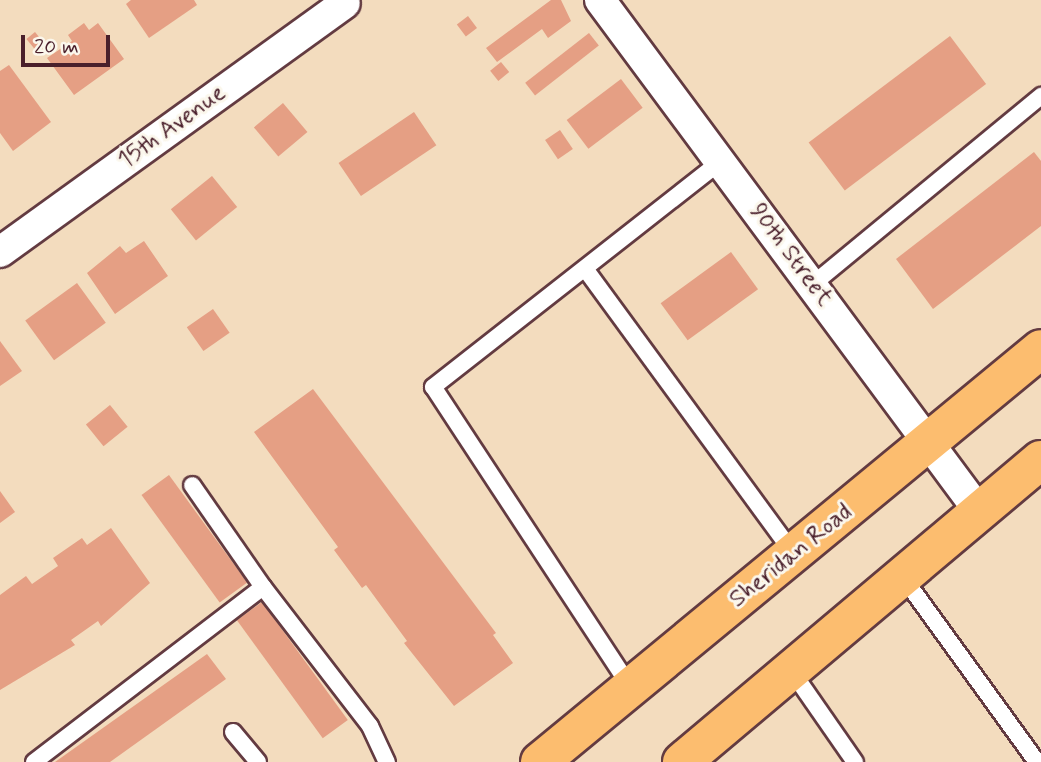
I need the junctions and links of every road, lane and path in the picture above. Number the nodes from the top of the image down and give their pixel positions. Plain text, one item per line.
1 (600, 0) edge
2 (345, 3) dead end
3 (1041, 96) edge
4 (721, 161) junction
5 (0, 251) edge
6 (586, 270) junction
7 (813, 284) junction
8 (1041, 349) edge
9 (931, 442) junction
10 (1041, 460) edge
11 (192, 485) dead end
12 (979, 512) junction
13 (794, 554) junction
14 (903, 577) junction
15 (264, 587) junction
16 (791, 670) junction
17 (631, 688) junction
18 (233, 732) dead end
19 (34, 762) edge
20 (258, 762) edge
21 (387, 762) edge
22 (540, 762) edge
23 (682, 762) edge
24 (855, 762) edge
25 (1037, 762) edge

1 - 4 street, 90th Street
2 - 5 street, 15th Avenue
3 - 7 lane
4 - 6 lane
4 - 7 street, 90th Street
6 - 13 lane
6 - 17 lane
7 - 9 street, 90th Street
8 - 9 main road, Sheridan Road
9 - 12 street, 90th Street
9 - 13 main road, Sheridan Road
10 - 12 main road
11 - 15 lane
12 - 14 main road
13 - 17 main road, Sheridan Road
14 - 16 main road
14 - 25 lane
15 - 19 lane
15 - 21 lane
16 - 23 main road
16 - 24 lane
17 - 22 main road, Sheridan Road
18 - 20 lane

